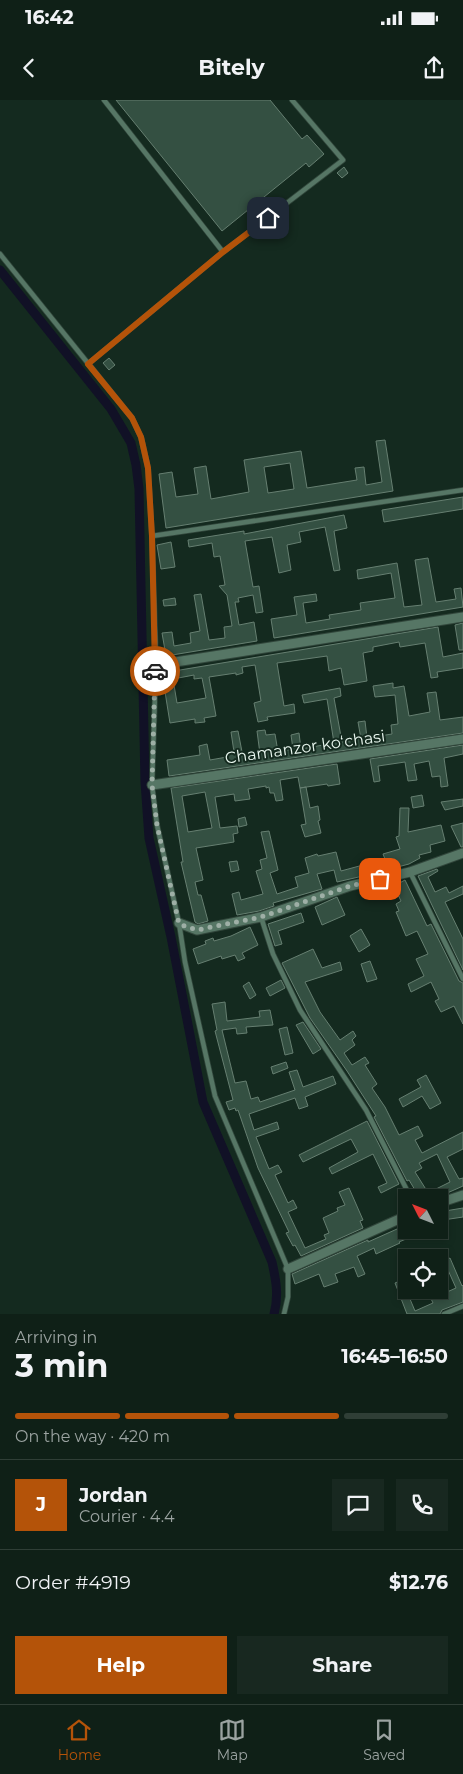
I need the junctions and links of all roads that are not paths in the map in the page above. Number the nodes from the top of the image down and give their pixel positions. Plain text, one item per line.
1 (104, 100) edge
2 (292, 100) edge
3 (223, 252) junction
4 (0, 254) edge
5 (88, 364) junction
6 (463, 490) edge
7 (152, 536) junction
8 (463, 617) edge
9 (156, 665) junction
10 (463, 739) edge
11 (152, 785) junction
12 (463, 853) edge
13 (410, 872) junction
14 (261, 917) junction
15 (179, 924) junction
16 (463, 979) edge
17 (406, 1189) edge
18 (463, 1195) edge
19 (448, 1200) edge
20 (398, 1220) edge
21 (288, 1269) junction
22 (463, 1306) edge
23 (284, 1314) edge
24 (444, 1314) edge

1 - 3 lane
2 - 3 lane
3 - 5 lane
4 - 5 lane
5 - 7 lane
6 - 7 lane
7 - 9 lane
8 - 9 street
9 - 11 lane
10 - 11 street, Chamanzor koʻchasi
11 - 15 lane
12 - 13 street
13 - 14 street
13 - 16 lane
14 - 15 street
14 - 17 lane
15 - 21 lane
18 - 19 street
20 - 21 street
21 - 23 lane
22 - 24 lane

